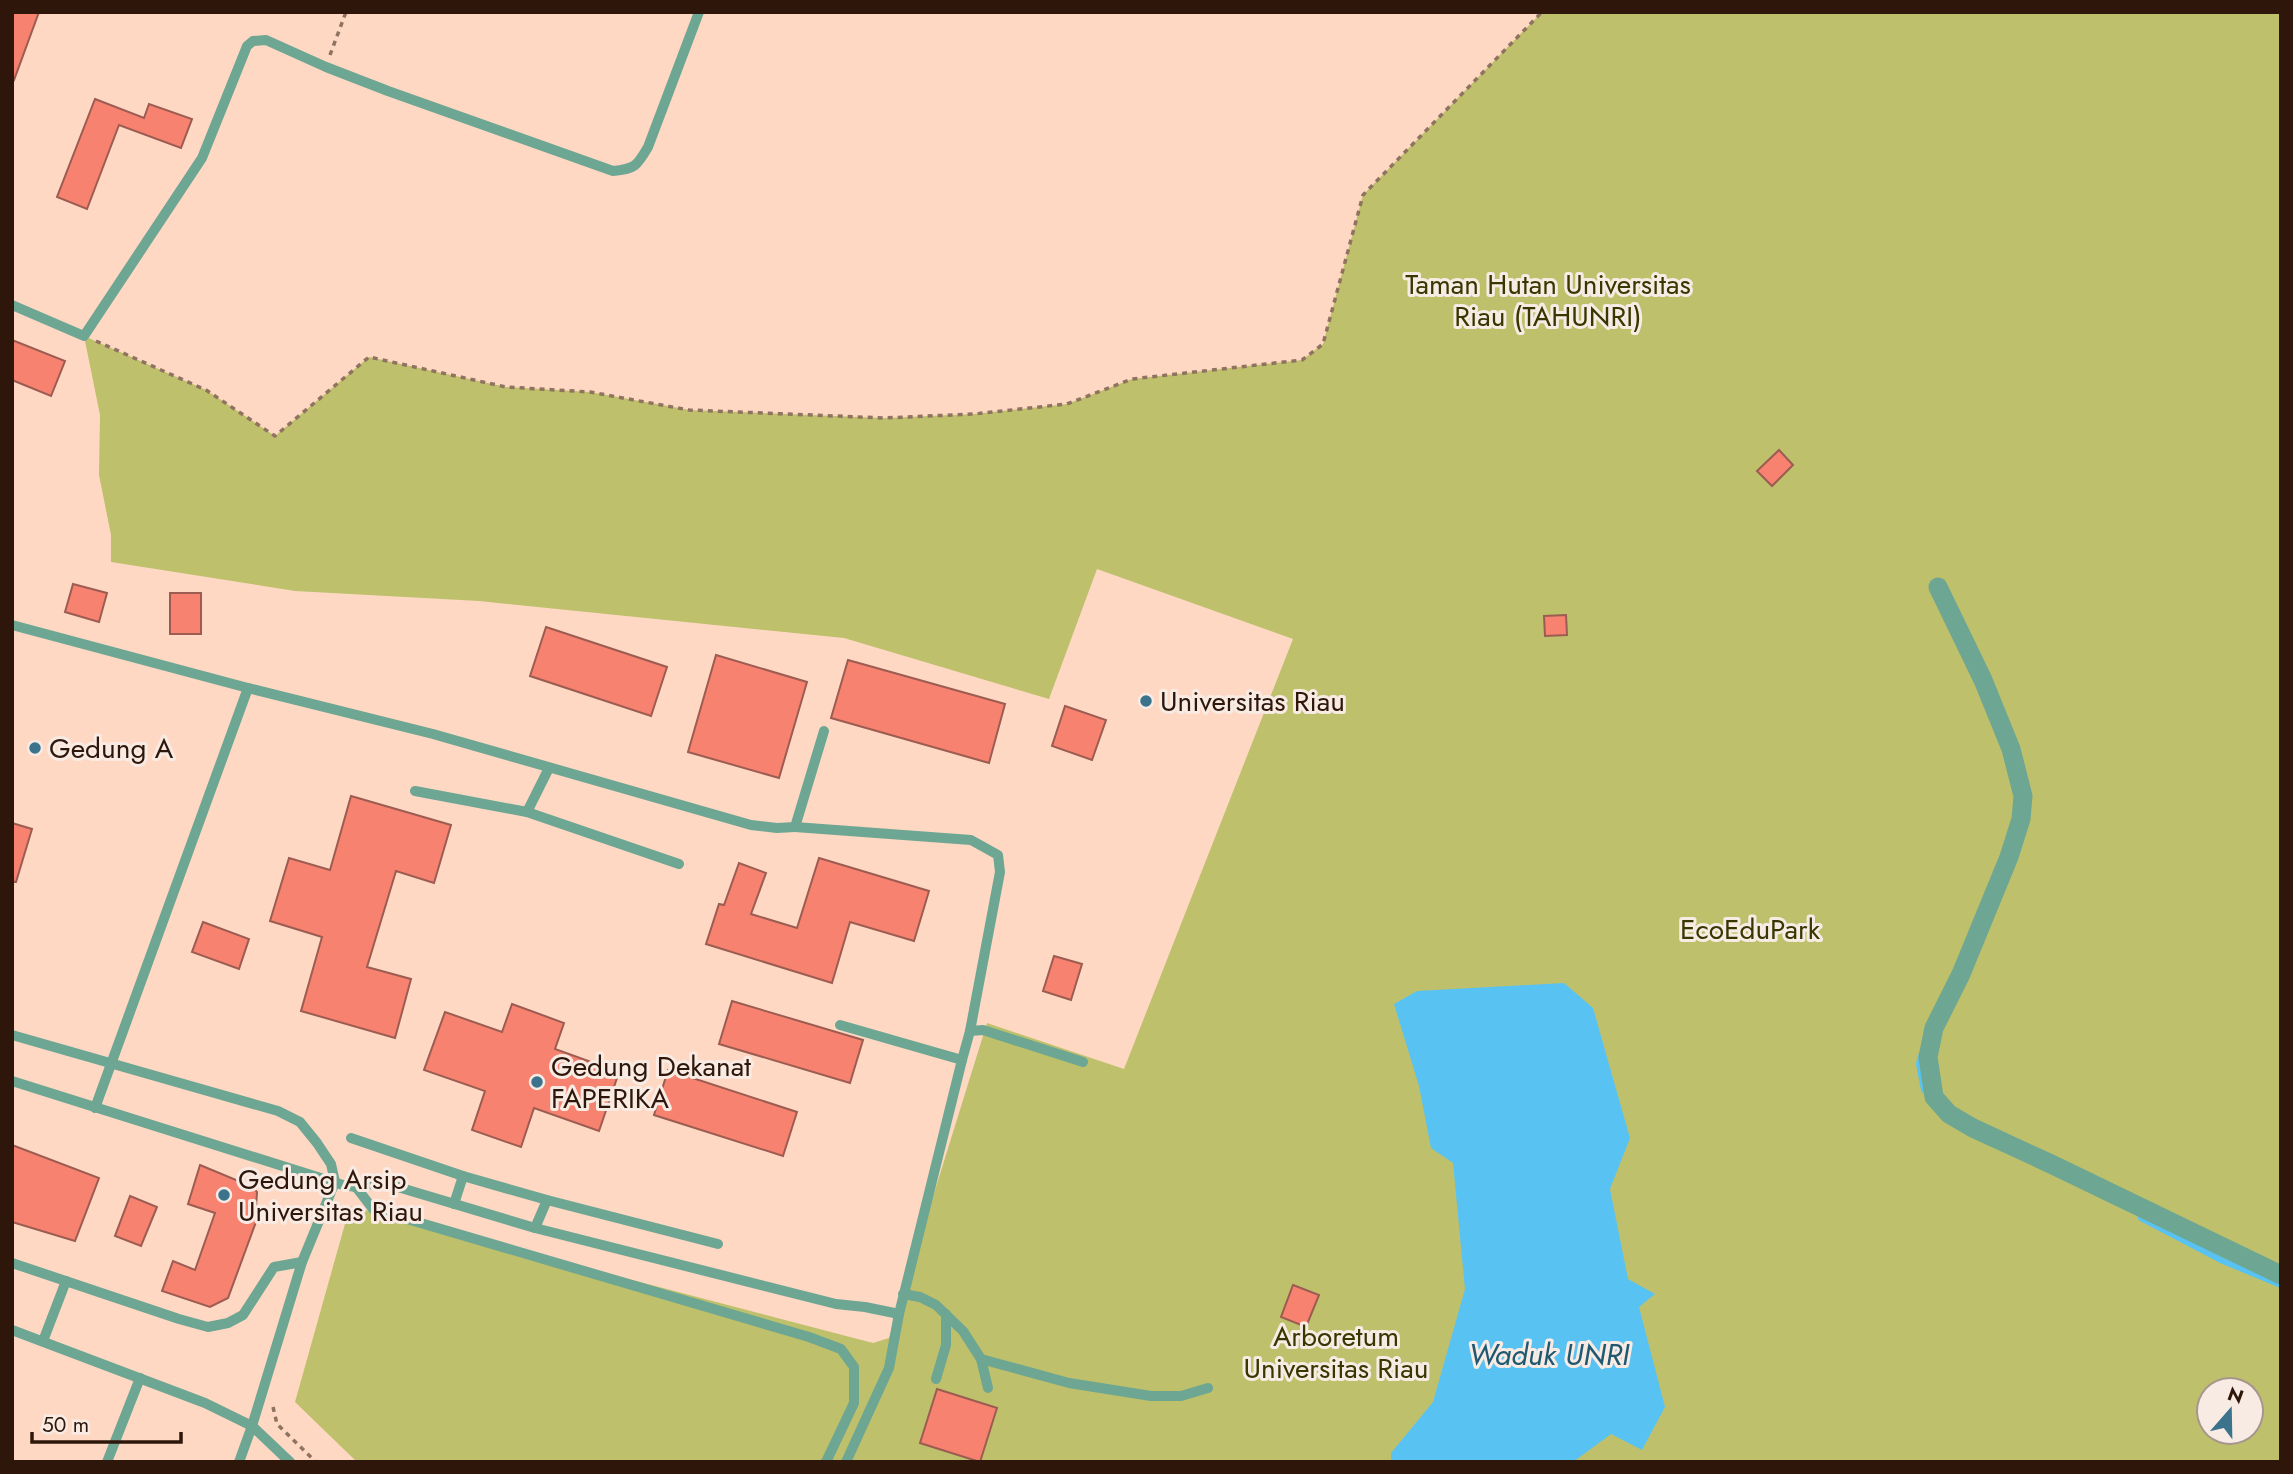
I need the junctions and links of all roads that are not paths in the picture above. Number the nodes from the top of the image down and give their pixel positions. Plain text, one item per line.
1 (699, 12) edge
2 (12, 304) edge
3 (1938, 587) dead end
4 (12, 625) edge
5 (248, 688) junction
6 (824, 731) dead end
7 (549, 768) junction
8 (415, 791) dead end
9 (527, 812) junction
10 (795, 827) junction
11 (679, 864) dead end
12 (840, 1025) dead end
13 (970, 1031) junction
14 (12, 1035) edge
15 (962, 1060) junction
16 (1083, 1062) dead end
17 (111, 1063) junction
18 (12, 1081) edge
19 (95, 1108) junction
20 (351, 1138) dead end
21 (463, 1176) junction
22 (335, 1182) junction
23 (356, 1188) junction
24 (547, 1200) junction
25 (454, 1203) junction
26 (535, 1228) junction
27 (718, 1244) dead end
28 (302, 1262) junction
29 (12, 1263) edge
30 (2281, 1275) edge
31 (66, 1281) junction
32 (904, 1294) junction
33 (899, 1314) junction
34 (946, 1314) junction
35 (12, 1330) edge
36 (43, 1341) junction
37 (981, 1359) junction
38 (140, 1378) junction
39 (936, 1380) dead end
40 (988, 1388) dead end
41 (1208, 1388) dead end
42 (252, 1426) junction
43 (107, 1462) edge
44 (239, 1462) edge
45 (290, 1462) edge
46 (826, 1462) edge
47 (846, 1462) edge

1 - 2 lane
3 - 30 street
4 - 5 lane
5 - 7 lane
5 - 17 lane
6 - 10 lane
7 - 9 lane
7 - 10 lane
8 - 9 lane
9 - 11 lane
10 - 13 lane
12 - 15 lane
13 - 15 lane
13 - 16 lane
14 - 17 lane
15 - 32 lane
17 - 19 lane
17 - 22 lane
18 - 19 lane
19 - 22 lane
20 - 21 lane
21 - 24 lane
21 - 25 lane
22 - 23 lane
22 - 28 lane
23 - 25 lane
23 - 46 lane
24 - 26 lane
24 - 27 lane
25 - 26 lane
26 - 33 lane
28 - 31 lane
28 - 42 lane
29 - 31 lane
31 - 36 lane
32 - 33 lane
32 - 34 lane
33 - 47 lane
34 - 37 lane
34 - 39 lane
35 - 36 lane
36 - 38 lane
37 - 40 lane
37 - 41 lane
38 - 42 lane
38 - 43 lane
42 - 44 lane
42 - 45 lane

